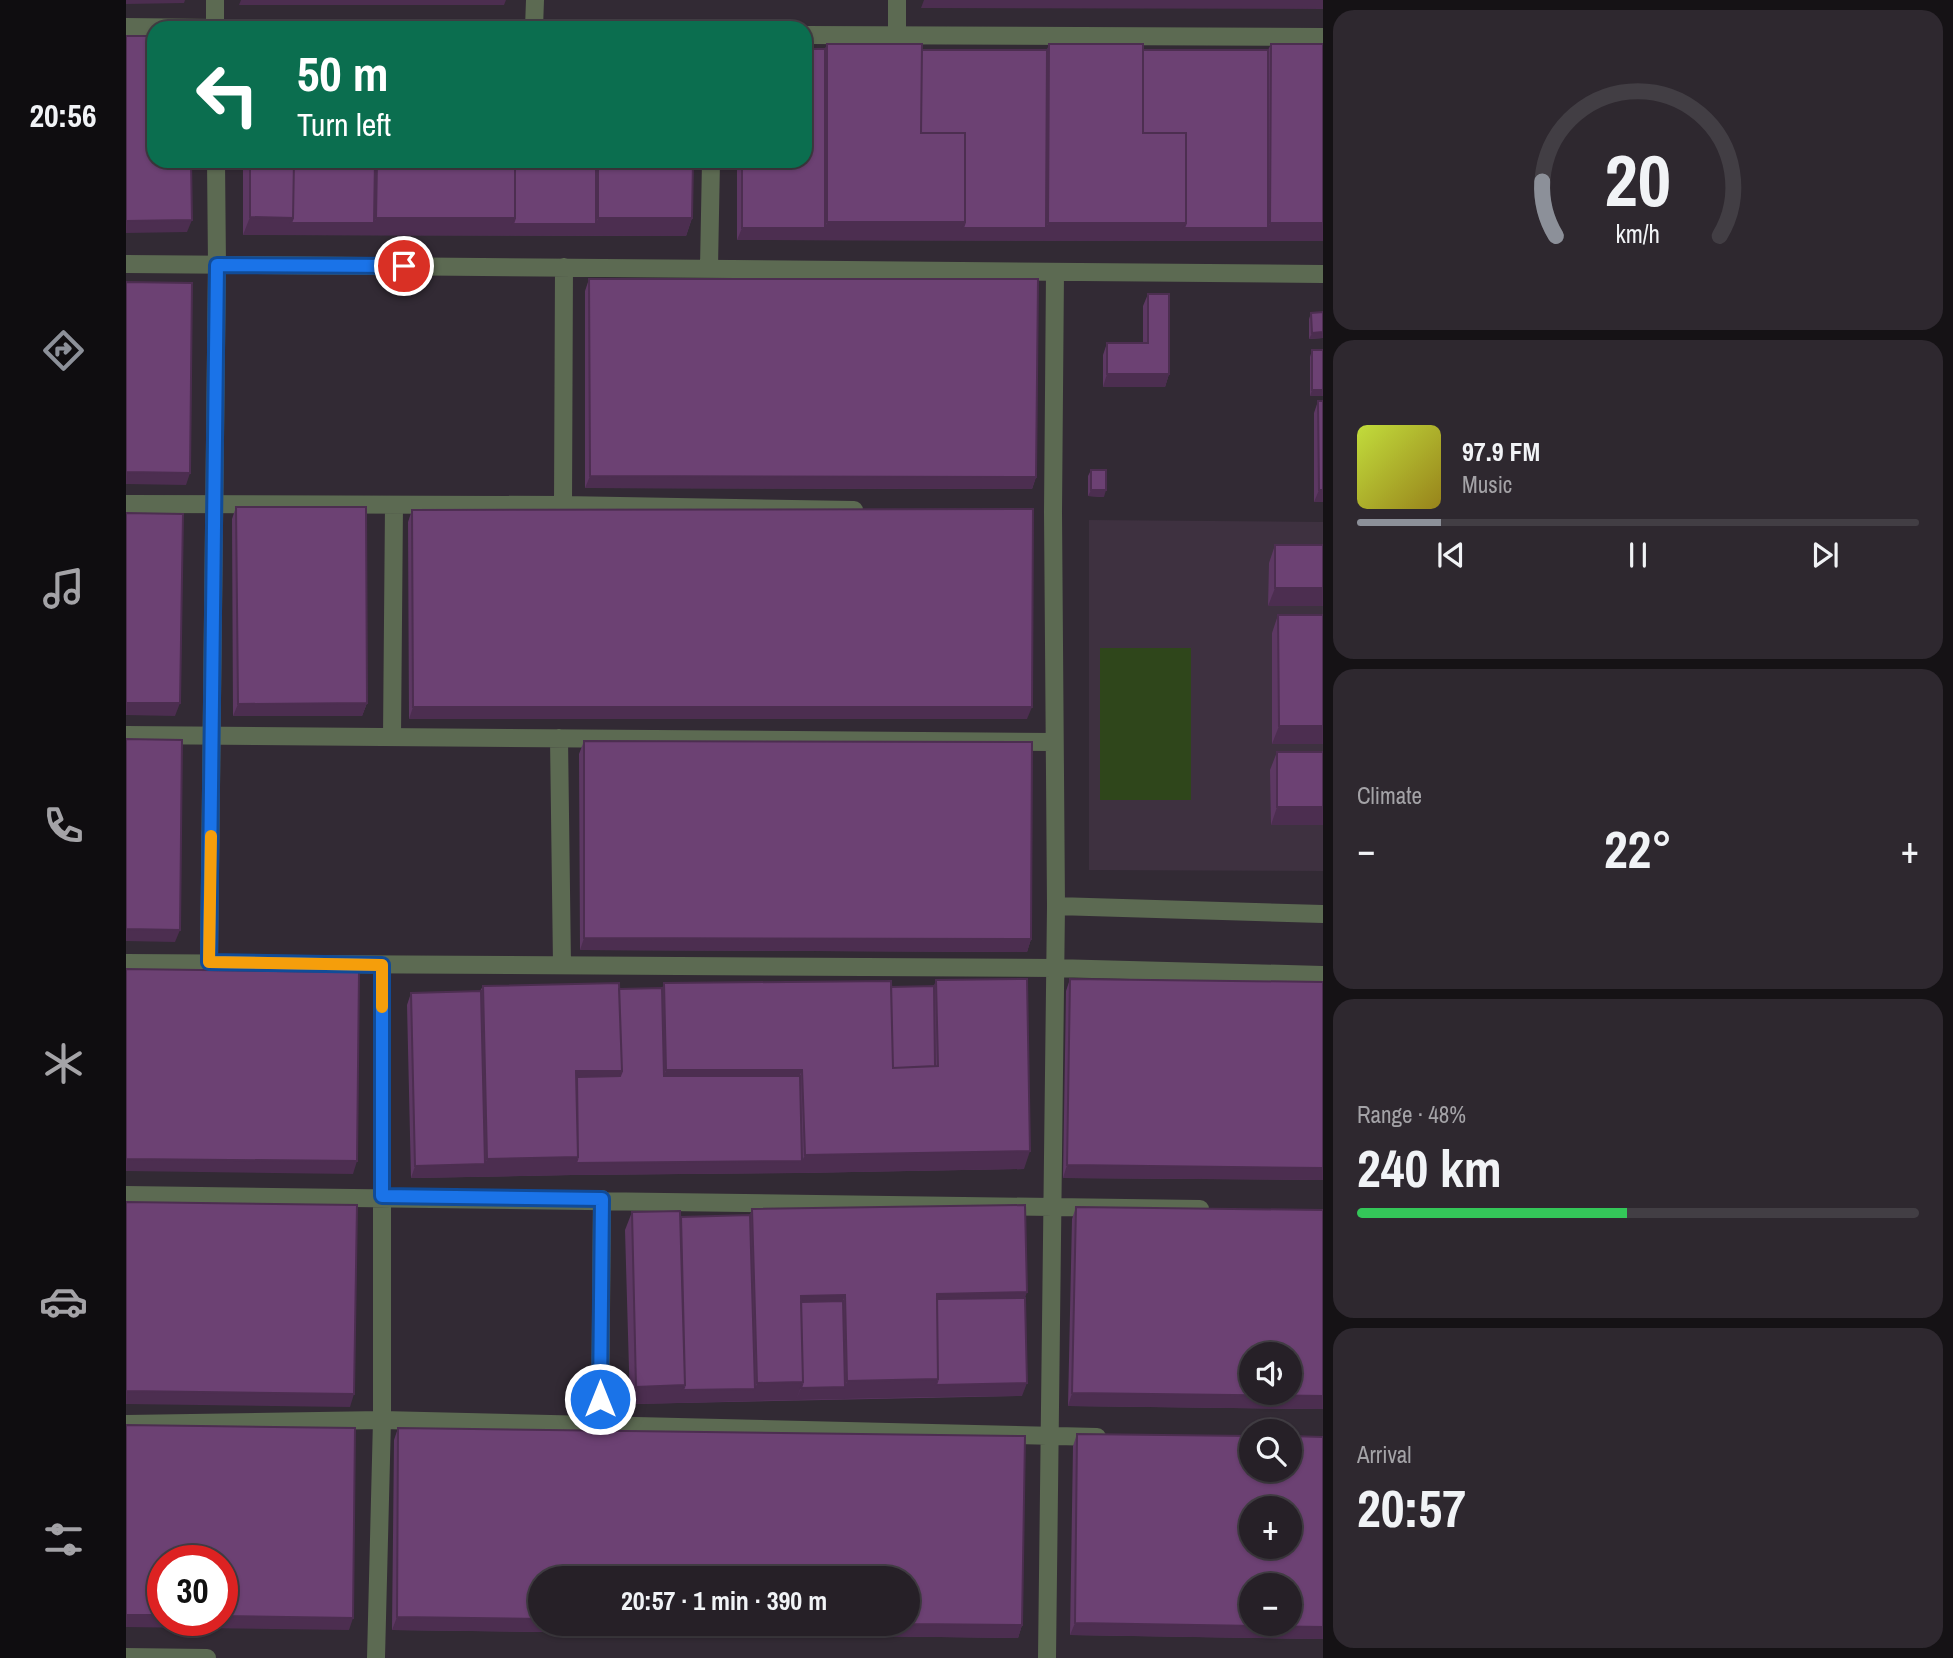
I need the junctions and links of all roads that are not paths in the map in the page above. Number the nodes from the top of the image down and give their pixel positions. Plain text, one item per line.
1 (215, 0) edge
2 (534, 0) edge
3 (897, 0) edge
4 (216, 21) edge
5 (534, 21) edge
6 (126, 27) edge
7 (147, 27) edge
8 (812, 35) edge
9 (897, 35) junction
10 (1323, 37) edge
11 (216, 168) edge
12 (711, 168) edge
13 (126, 264) edge
14 (217, 265) junction
15 (564, 267) junction
16 (709, 267) junction
17 (1055, 272) junction
18 (1323, 274) edge
19 (126, 503) edge
20 (215, 503) junction
21 (394, 505) junction
22 (563, 505) junction
23 (876, 510) edge
24 (126, 735) edge
25 (212, 735) junction
26 (392, 737) junction
27 (559, 738) junction
28 (1054, 741) junction
29 (1056, 906) junction
30 (1323, 914) edge
31 (209, 962) junction
32 (126, 963) edge
33 (382, 965) junction
34 (562, 965) junction
35 (1054, 968) junction
36 (1323, 975) edge
37 (126, 1195) edge
38 (382, 1196) junction
39 (602, 1199) junction
40 (1054, 1205) junction
41 (1215, 1209) edge
42 (382, 1420) junction
43 (126, 1424) edge
44 (600, 1424) junction
45 (1048, 1436) junction
46 (1115, 1438) edge
47 (126, 1657) edge
48 (207, 1658) edge
49 (376, 1658) edge
50 (1046, 1658) edge

1 - 4 street
2 - 5 street
3 - 9 street
6 - 7 street
8 - 9 street
9 - 10 street
11 - 14 street
12 - 16 street
13 - 14 street
14 - 15 street
14 - 20 street
15 - 16 street
15 - 22 street
16 - 17 street
17 - 18 street
17 - 28 street
19 - 20 street
20 - 21 street
20 - 25 street
21 - 22 street
21 - 26 street
22 - 23 street
24 - 25 street
25 - 26 street
25 - 31 street
26 - 27 street
27 - 28 street
27 - 34 street
28 - 29 street
29 - 30 street
29 - 35 street
31 - 32 street
31 - 33 street
33 - 34 street
33 - 38 street
34 - 35 street
35 - 36 street
35 - 40 street
37 - 38 street
38 - 39 street
38 - 42 street
39 - 40 street
39 - 44 street
40 - 41 street
40 - 45 street
42 - 43 street
42 - 44 street
42 - 49 street
44 - 45 street
45 - 46 street
45 - 50 street
47 - 48 street

